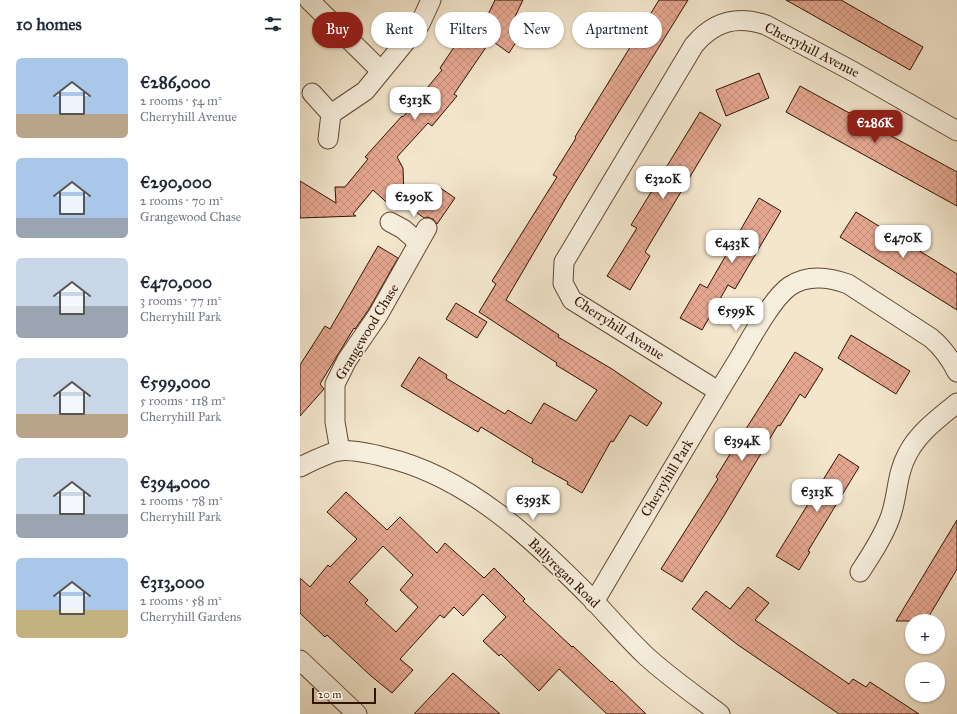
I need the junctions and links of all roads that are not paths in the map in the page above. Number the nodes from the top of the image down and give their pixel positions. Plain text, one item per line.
1 (309, 0) edge
2 (431, 0) edge
3 (381, 71) junction
4 (312, 93) dead end
5 (331, 114) junction
6 (957, 131) edge
7 (328, 139) dead end
8 (390, 222) dead end
9 (957, 372) edge
10 (718, 391) junction
11 (957, 403) edge
12 (340, 451) junction
13 (300, 467) edge
14 (860, 572) dead end
15 (594, 602) junction
16 (300, 660) edge
17 (358, 714) edge
18 (720, 714) edge

1 - 3 street
2 - 3 street
3 - 5 street
4 - 5 street
5 - 7 street
6 - 10 street, Cherryhill Avenue
8 - 12 street, Grangewood Chase
9 - 10 street, Cherryhill Park
10 - 15 street, Cherryhill Park
11 - 14 street
12 - 13 street, Ballyregan Road
12 - 15 street, Ballyregan Road
15 - 18 street, Ballyregan Road
16 - 17 street

